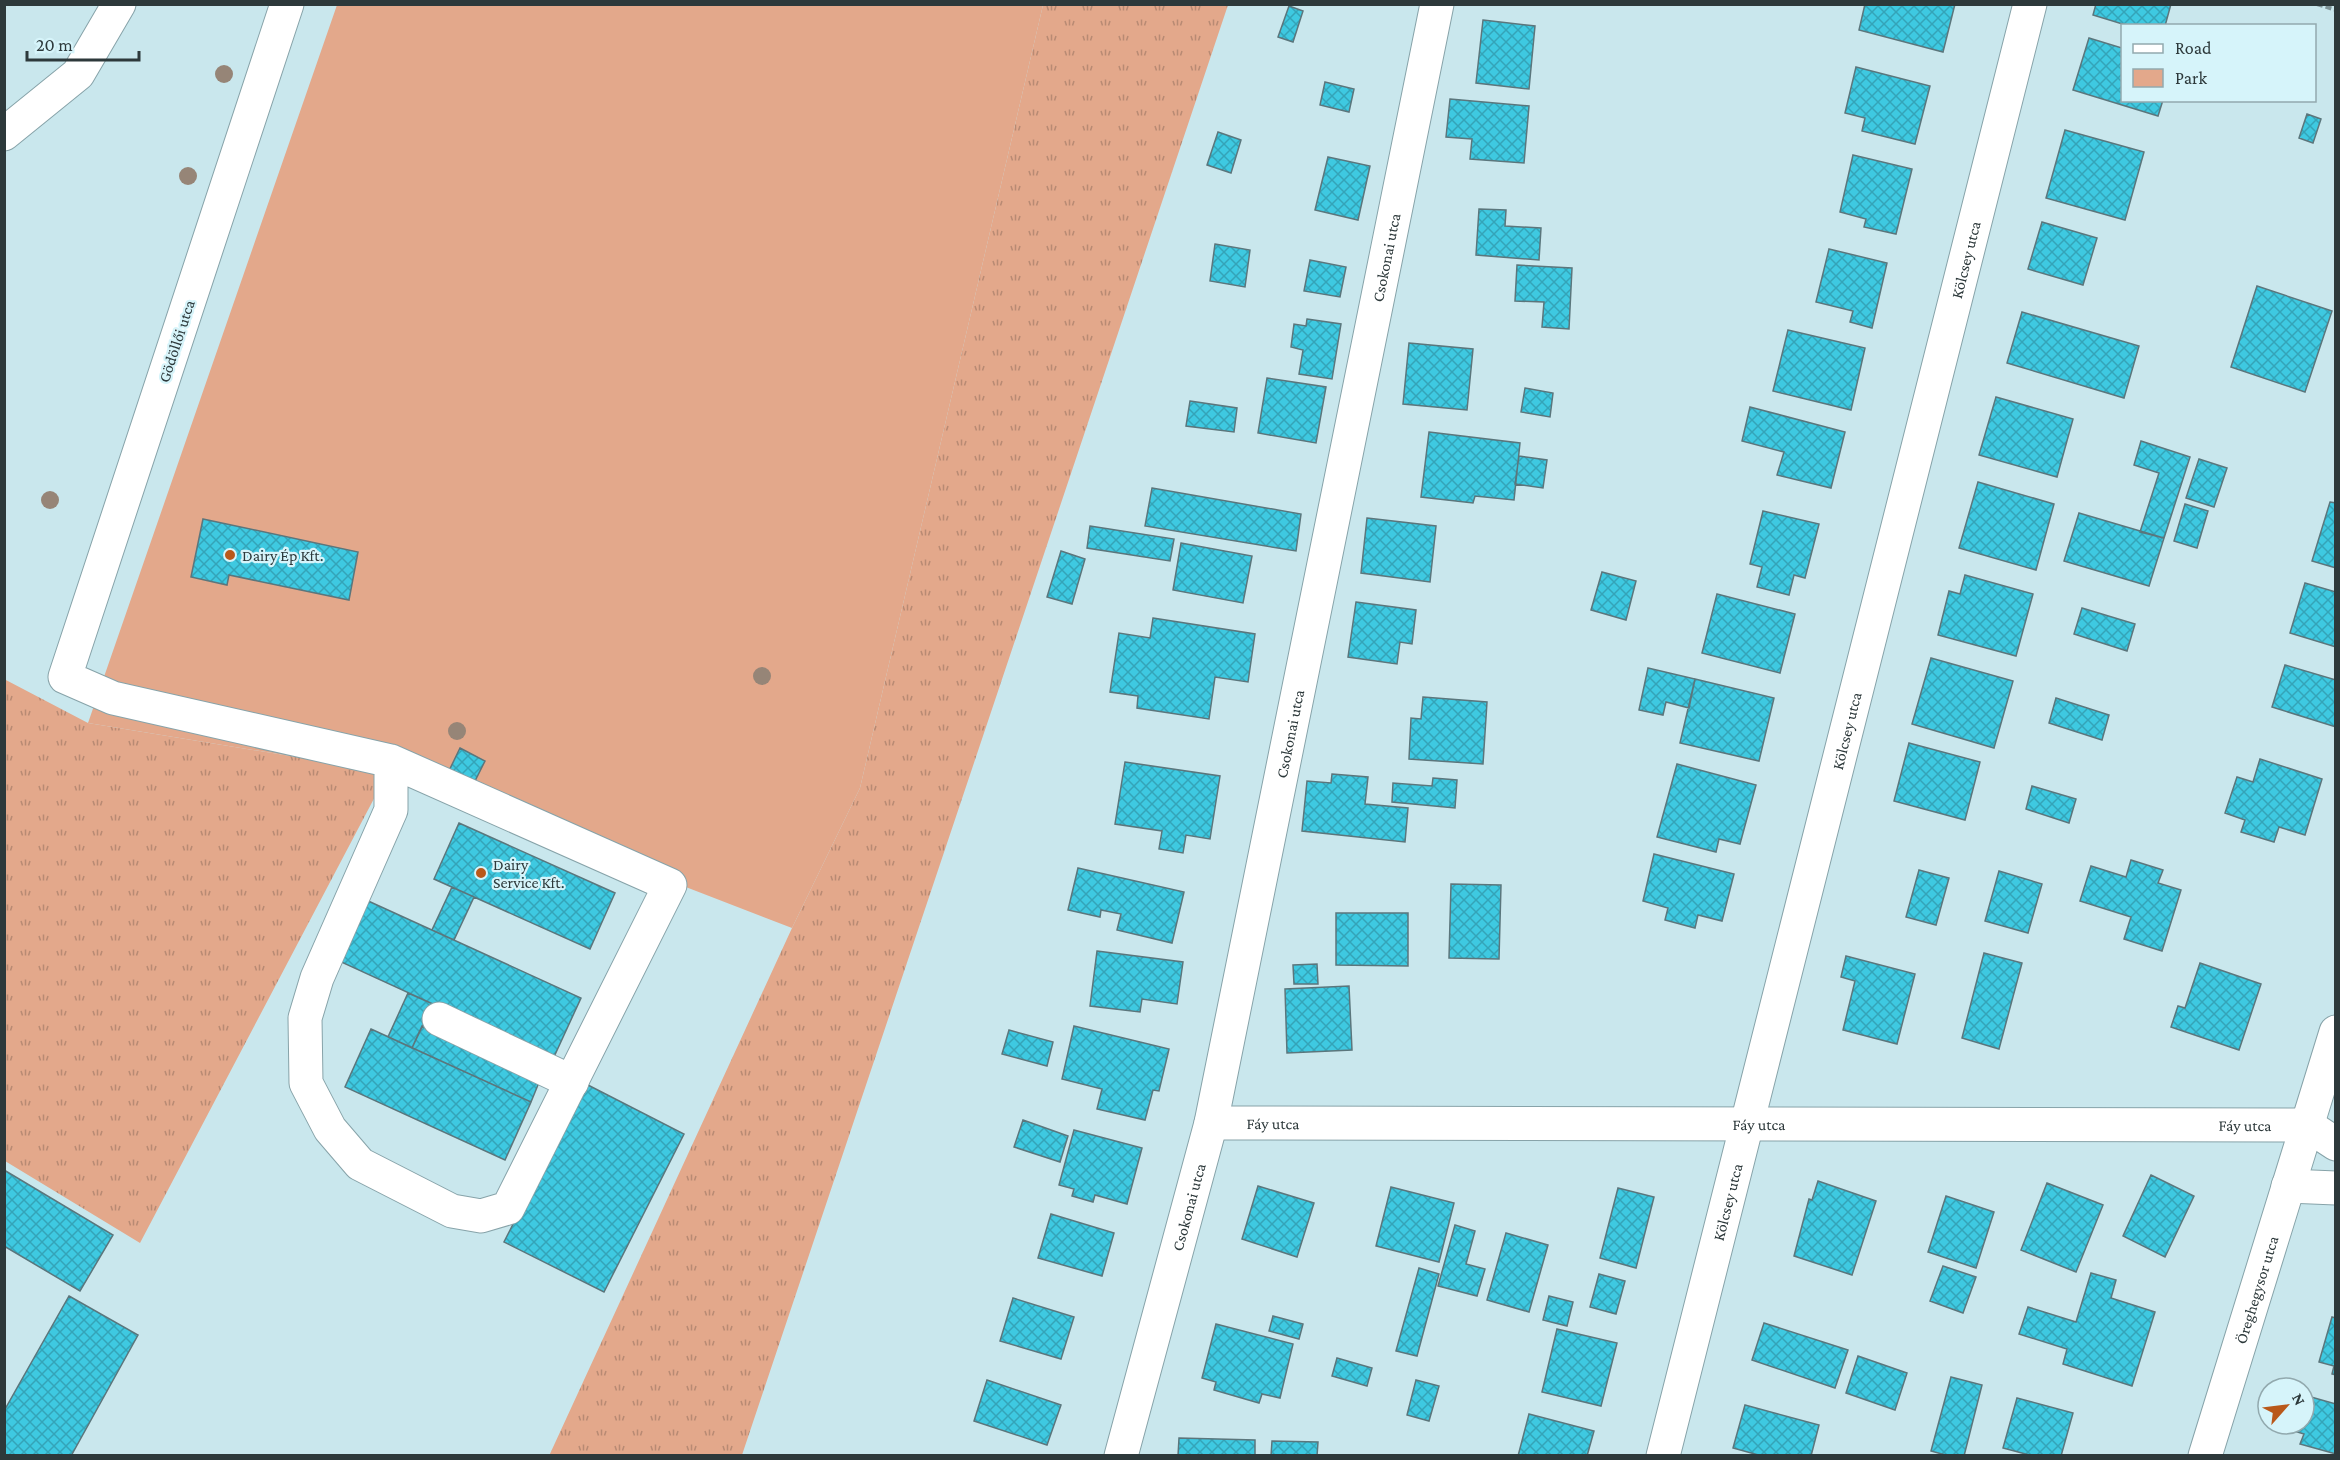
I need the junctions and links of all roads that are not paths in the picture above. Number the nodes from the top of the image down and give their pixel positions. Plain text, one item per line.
1 (119, 4) edge
2 (287, 4) edge
3 (1437, 4) edge
4 (2030, 4) edge
5 (4, 134) edge
6 (391, 761) junction
7 (439, 1019) dead end
8 (2336, 1032) edge
9 (572, 1082) junction
10 (1211, 1123) junction
11 (1747, 1125) junction
12 (2307, 1125) junction
13 (2336, 1144) edge
14 (2288, 1186) junction
15 (2336, 1188) edge
16 (1120, 1455) edge
17 (1663, 1455) edge
18 (2205, 1455) edge

1 - 5 street
2 - 6 street, Gödöllői utca
3 - 10 street, Csokonai utca
4 - 11 street, Kölcsey utca
6 - 9 street
6 - 9 street
7 - 9 street
8 - 12 street, Öreghegysor utca
10 - 11 street, Fáy utca
10 - 16 street, Csokonai utca
11 - 12 street, Fáy utca
11 - 17 street, Kölcsey utca
12 - 13 street
12 - 14 street, Öreghegysor utca
14 - 15 street
14 - 18 street, Öreghegysor utca

